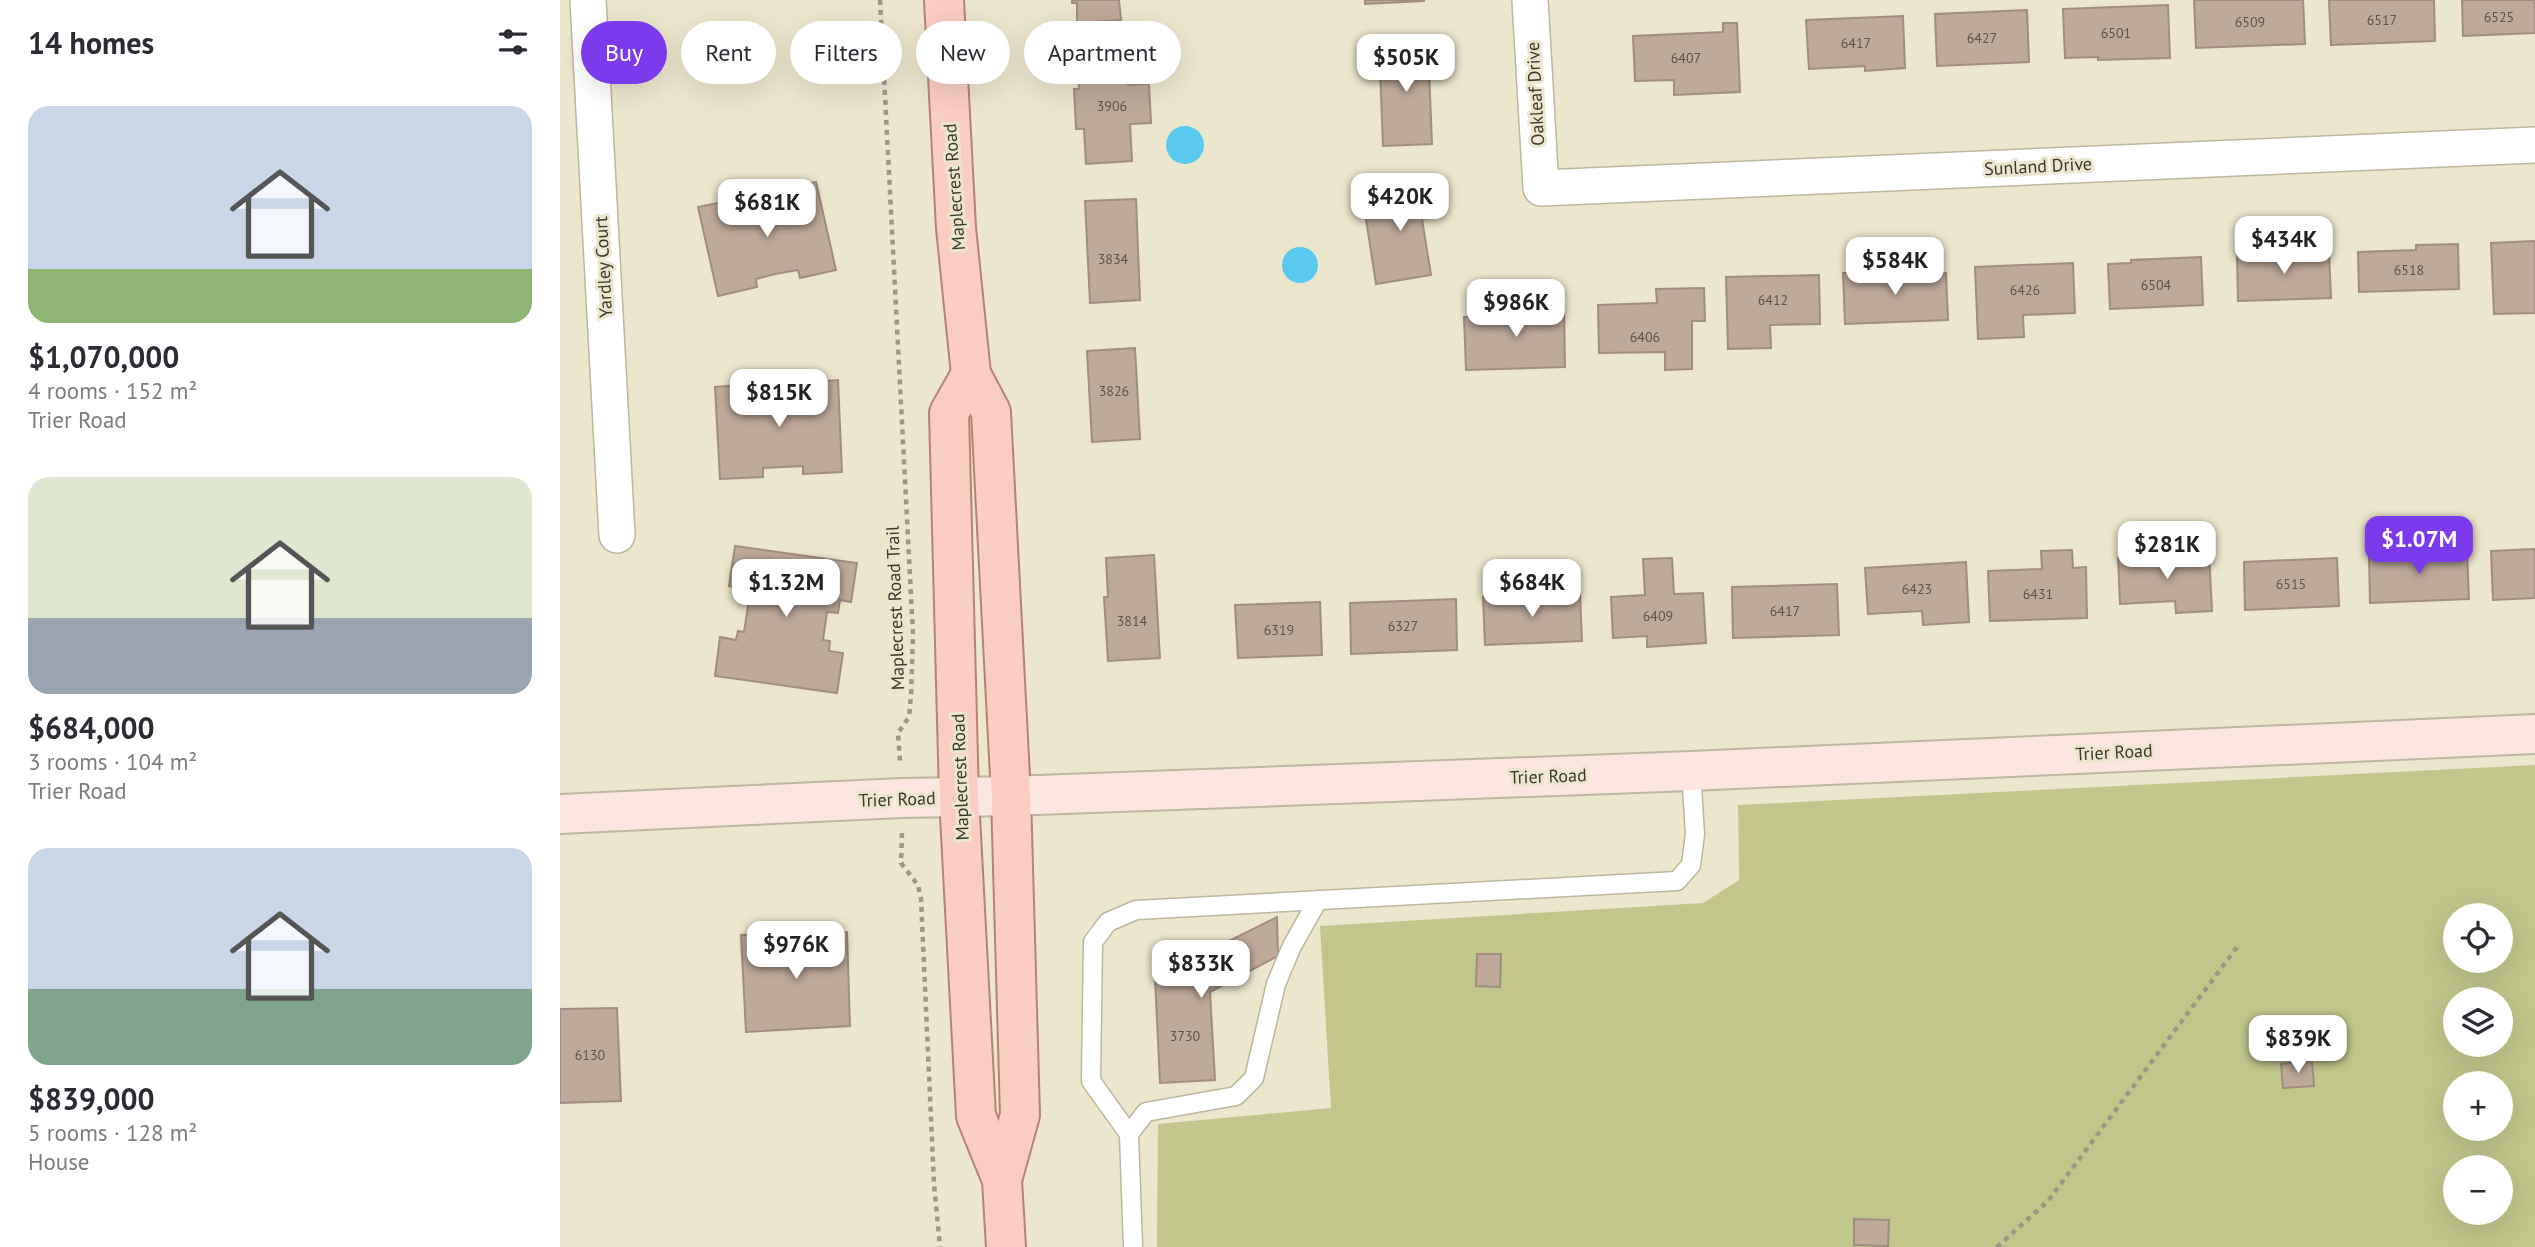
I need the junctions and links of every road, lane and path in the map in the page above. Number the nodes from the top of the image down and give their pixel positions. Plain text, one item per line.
1 (588, 0) edge
2 (880, 0) edge
3 (944, 0) edge
4 (1530, 0) edge
5 (2535, 145) edge
6 (1541, 188) joint
7 (971, 374) junction
8 (617, 535) dead end
9 (2535, 734) edge
10 (1691, 771) junction
11 (1012, 796) junction
12 (902, 797) junction
13 (960, 797) junction
14 (560, 814) edge
15 (1318, 900) junction
16 (2240, 943) dead end
17 (1129, 1134) junction
18 (1002, 1180) junction
19 (940, 1247) edge
20 (1006, 1247) edge
21 (1133, 1247) edge
22 (1997, 1247) edge

1 - 8 street, Yardley Court
2 - 12 path, Maplecrest Road Trail
3 - 7 main road, Maplecrest Road
4 - 6 street, Oakleaf Drive
5 - 6 street, Sunland Drive
7 - 11 main road, Maplecrest Road
7 - 13 main road, Maplecrest Road
9 - 10 street, Trier Road
10 - 11 street, Trier Road
10 - 15 lane
11 - 13 street, Trier Road
11 - 18 main road, Maplecrest Road
12 - 13 street, Trier Road
12 - 14 street, Trier Road
12 - 19 path, Maplecrest Road Trail
13 - 18 main road, Maplecrest Road
15 - 17 lane
15 - 17 lane
16 - 22 path
17 - 21 lane
18 - 20 main road, Maplecrest Road

